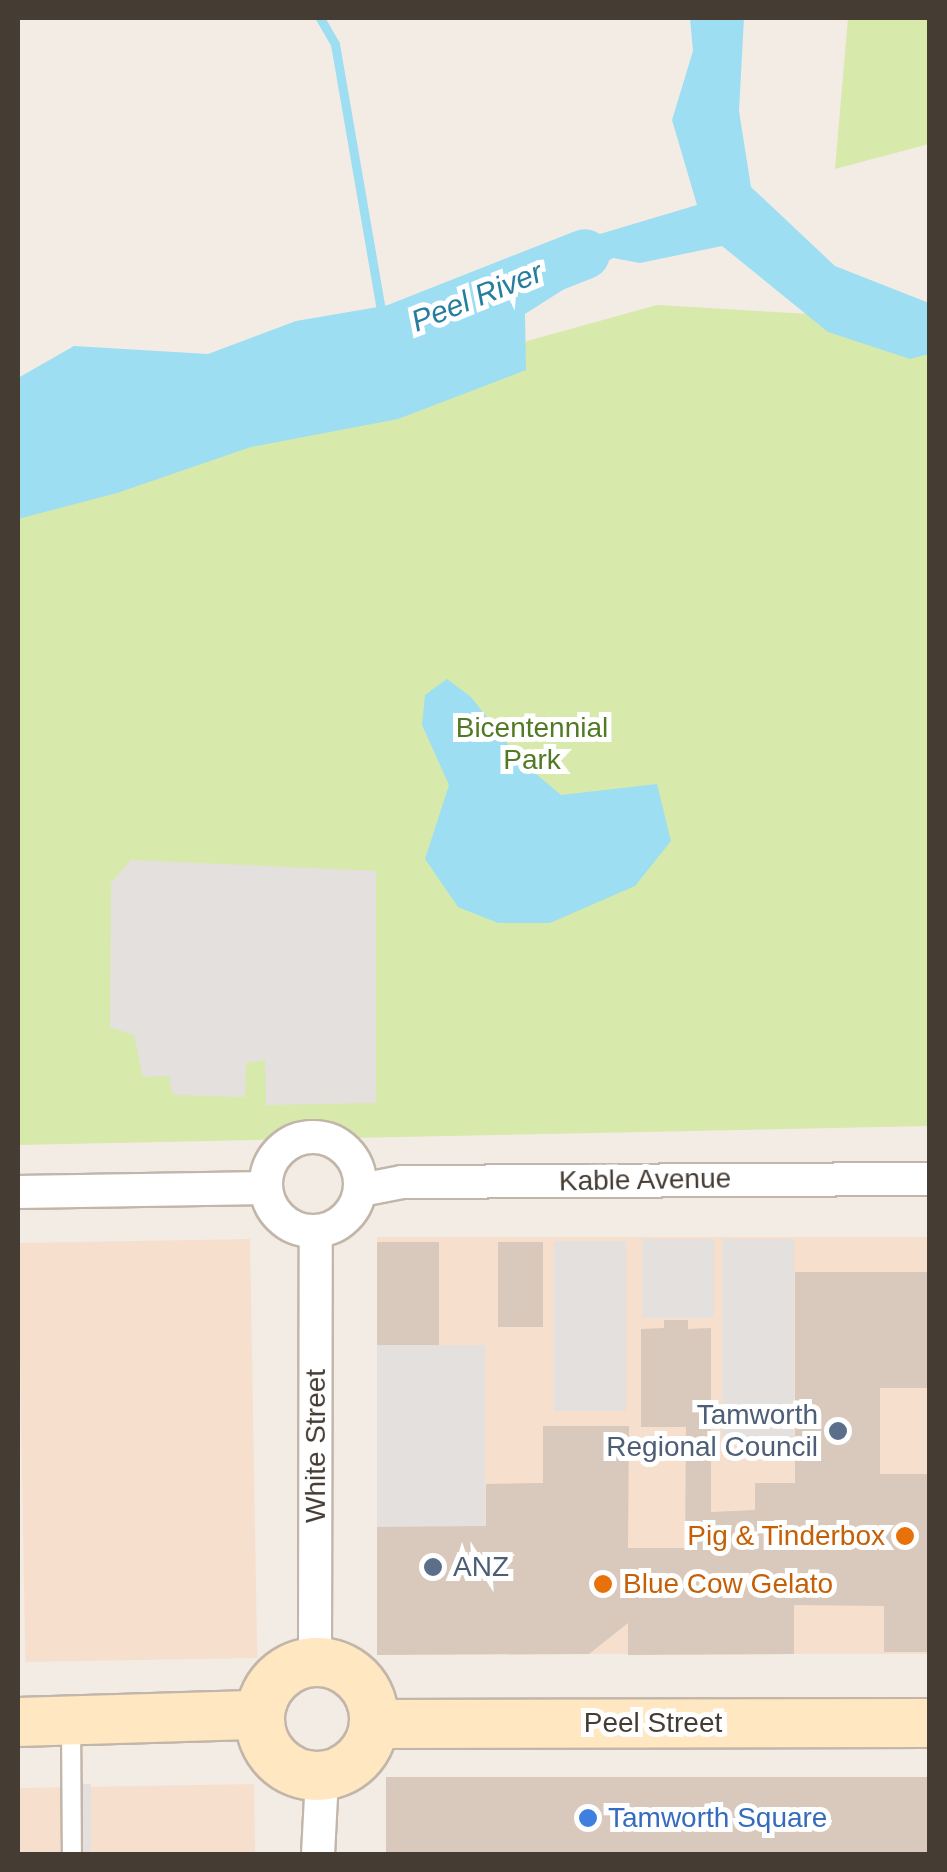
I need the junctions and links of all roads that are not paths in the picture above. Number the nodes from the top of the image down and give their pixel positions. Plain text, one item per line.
1 (930, 1178) edge
2 (266, 1188) junction
3 (361, 1190) junction
4 (18, 1192) edge
5 (316, 1232) junction
6 (315, 1660) junction
7 (259, 1715) junction
8 (71, 1721) junction
9 (18, 1722) edge
10 (930, 1722) edge
11 (376, 1724) junction
12 (322, 1777) junction
13 (72, 1854) edge
14 (318, 1854) edge

1 - 3 street, Kable Avenue
2 - 3 street
2 - 4 street
2 - 5 street
3 - 5 street
5 - 6 street, White Street
6 - 7 main road
6 - 11 main road
7 - 8 main road
7 - 12 main road
8 - 9 main road
8 - 13 lane
10 - 11 main road, Peel Street
11 - 12 main road
12 - 14 street

